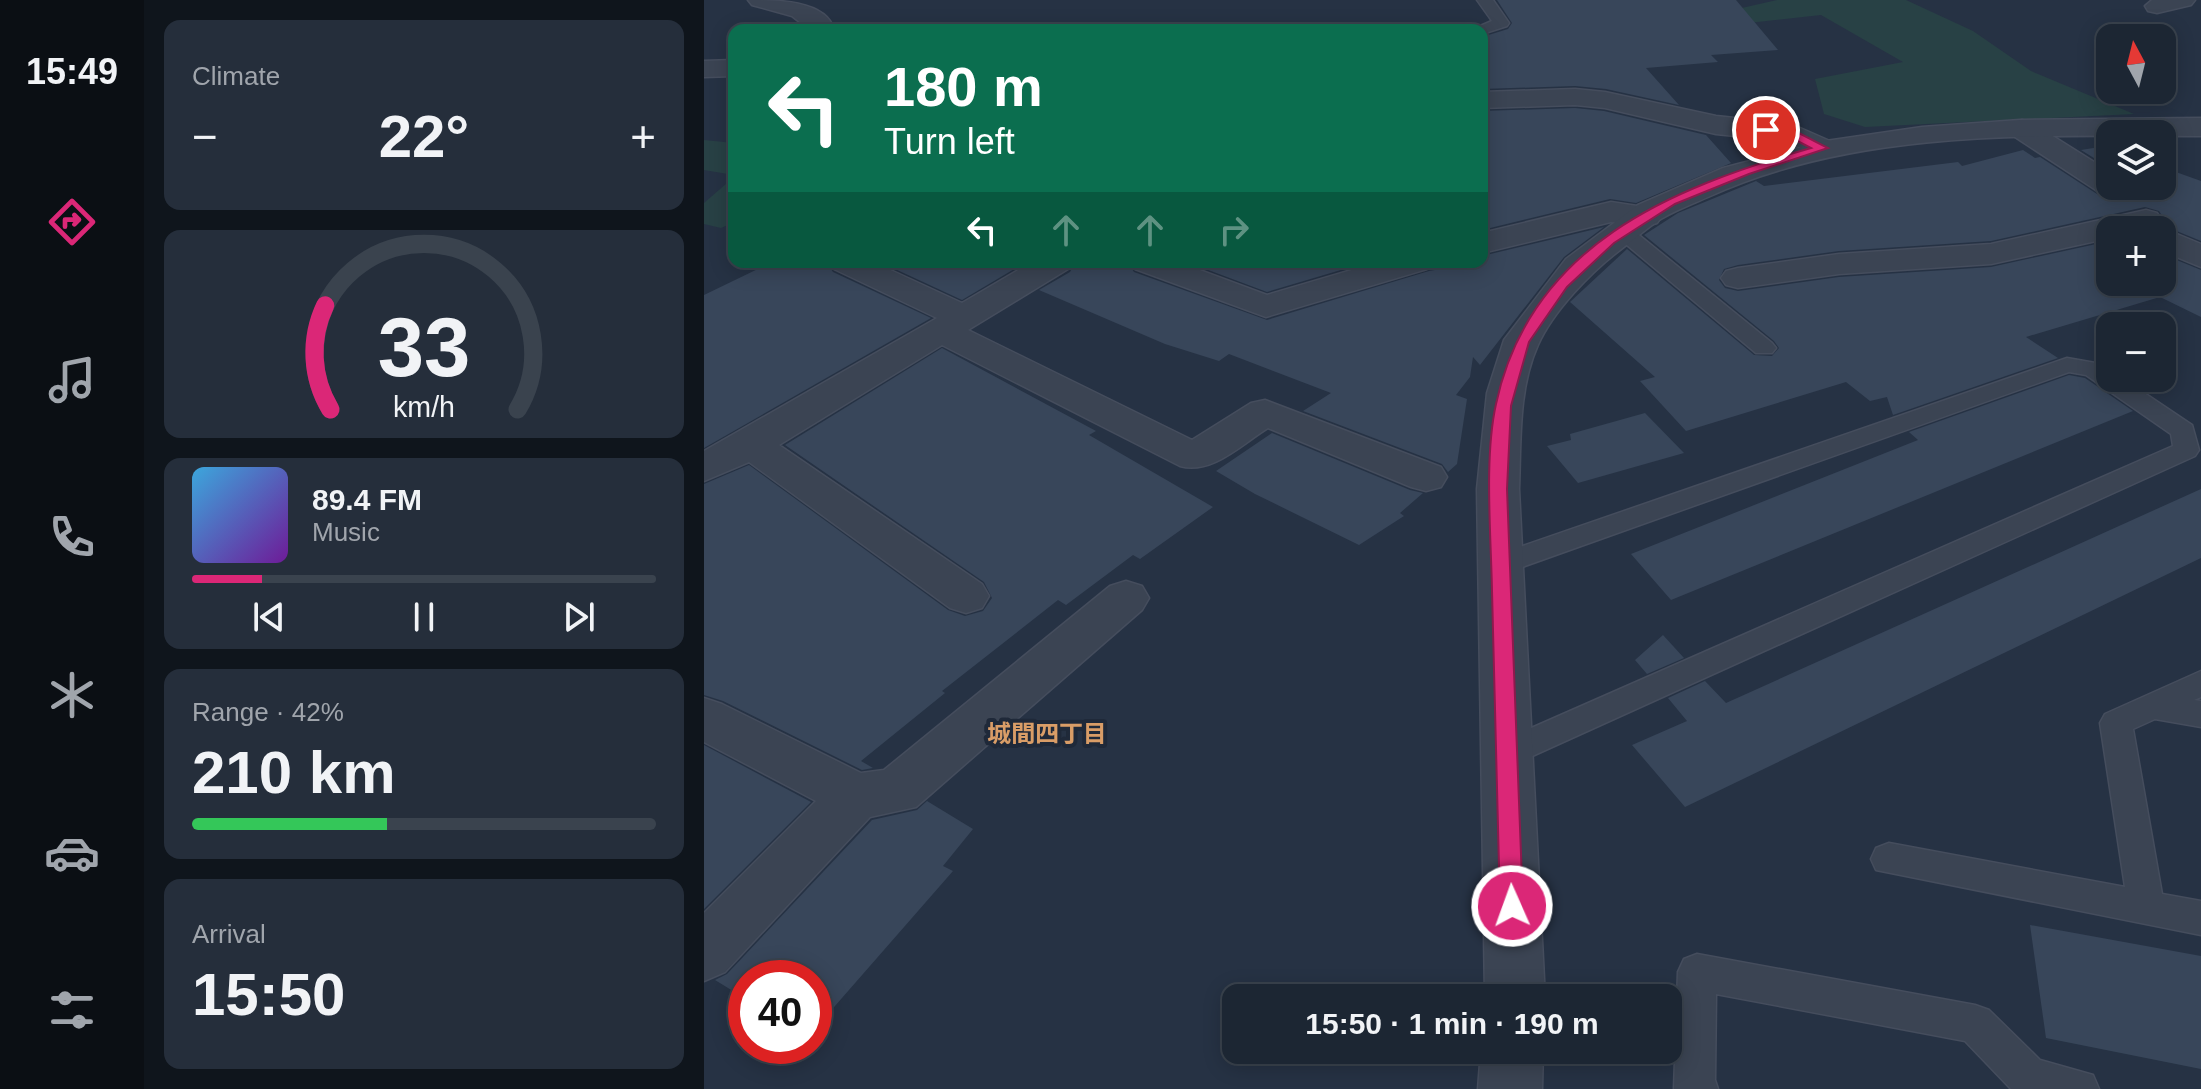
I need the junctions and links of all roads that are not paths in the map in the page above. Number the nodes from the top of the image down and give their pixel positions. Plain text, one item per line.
1 (760, 0) edge
2 (1485, 0) edge
3 (2183, 0) edge
4 (2157, 6) dead end
5 (821, 24) edge
6 (1488, 27) edge
7 (728, 68) edge
8 (704, 69) edge
9 (1488, 100) edge
10 (2201, 127) edge
11 (2022, 129) junction
12 (1822, 148) junction
13 (2096, 176) edge
14 (1634, 224) junction
15 (2096, 238) edge
16 (1488, 242) edge
17 (2176, 242) edge
18 (2201, 257) edge
19 (856, 268) edge
20 (1046, 268) edge
21 (1163, 268) edge
22 (1395, 268) edge
23 (1738, 278) dead end
24 (951, 323) junction
25 (1764, 348) dead end
26 (751, 444) junction
27 (704, 468) edge
28 (1426, 477) dead end
29 (1501, 564) junction
30 (966, 596) dead end
31 (1126, 598) dead end
32 (2201, 683) edge
33 (2151, 706) junction
34 (2201, 714) edge
35 (704, 718) edge
36 (1507, 753) junction
37 (856, 796) junction
38 (1889, 859) dead end
39 (2146, 908) junction
40 (2201, 918) edge
41 (704, 953) edge
42 (1515, 984) edge
43 (1511, 1064) edge
44 (2030, 1084) edge
45 (1510, 1089) edge
46 (1698, 1089) edge
47 (2079, 1089) edge

1 - 5 street
2 - 6 lane
3 - 4 street
7 - 8 street
9 - 12 street
10 - 11 street
11 - 12 street
11 - 13 street
12 - 14 street
14 - 16 street
14 - 25 lane
14 - 29 street
15 - 23 street
17 - 18 street
19 - 24 street
20 - 24 street
21 - 22 street
24 - 26 street
24 - 28 street
26 - 27 street
26 - 30 street
29 - 36 street
29 - 36 lane
31 - 37 street
32 - 33 lane
33 - 34 lane
33 - 39 lane
35 - 37 street
36 - 42 street
37 - 41 street
38 - 39 lane
39 - 40 lane
43 - 45 street
44 - 46 lane
44 - 47 lane

